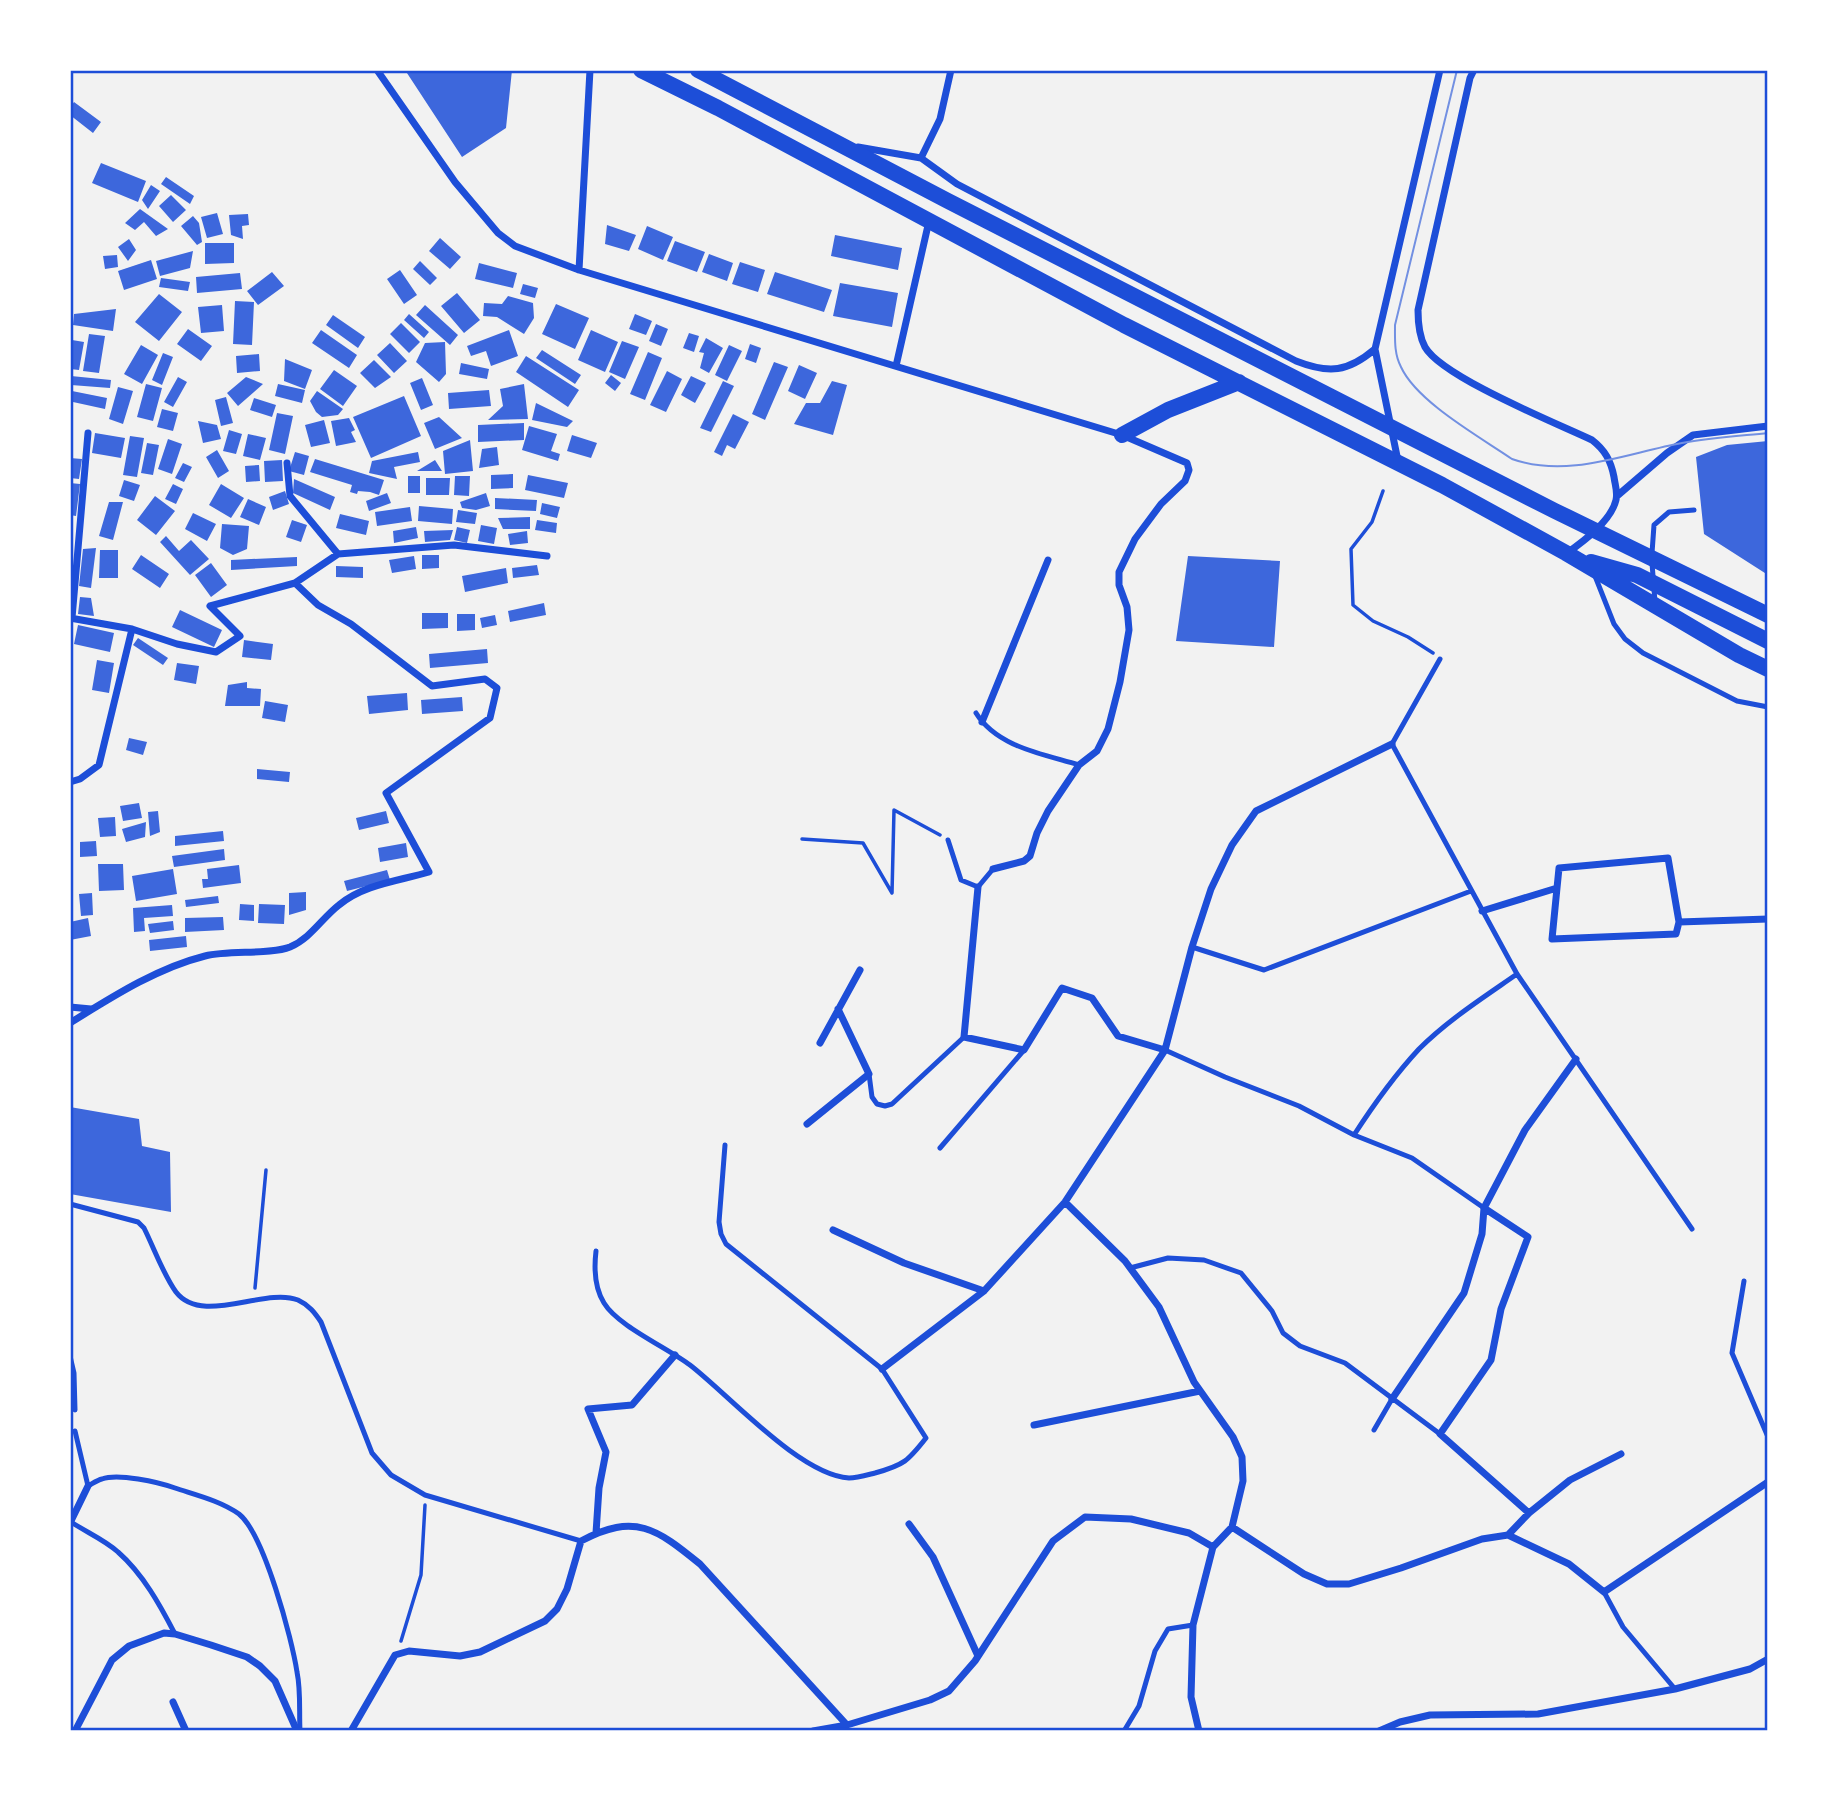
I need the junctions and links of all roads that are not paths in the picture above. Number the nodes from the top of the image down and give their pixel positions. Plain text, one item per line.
1 (377, 70) edge
2 (590, 70) edge
3 (641, 70) edge
4 (698, 70) edge
5 (951, 70) edge
6 (1440, 70) edge
7 (1474, 70) edge
8 (844, 145) junction
9 (920, 158) junction
10 (929, 221) junction
11 (579, 270) junction
12 (1375, 348) junction
13 (896, 366) junction
14 (1239, 382) junction
15 (1768, 426) edge
16 (88, 433) dead end
17 (1122, 435) junction
18 (1398, 462) junction
19 (287, 463) dead end
20 (1617, 496) junction
21 (1694, 510) dead end
22 (338, 554) junction
23 (1569, 555) junction
24 (547, 556) dead end
25 (1048, 560) dead end
26 (1593, 570) junction
27 (295, 583) junction
28 (1654, 584) junction
29 (1656, 607) junction
30 (1768, 615) edge
31 (71, 618) edge
32 (132, 629) junction
33 (1768, 641) edge
34 (1440, 659) road end
35 (1768, 668) edge
36 (1768, 707) edge
37 (976, 713) dead end
38 (982, 722) junction
39 (1391, 744) junction
40 (1079, 765) junction
41 (70, 782) edge
42 (948, 840) road end
43 (993, 869) joint
44 (978, 887) junction
45 (1556, 888) junction
46 (1471, 891) junction
47 (1482, 911) junction
48 (1768, 919) edge
49 (1679, 922) junction
50 (1192, 947) junction
51 (860, 970) dead end
52 (1517, 974) junction
53 (70, 1007) edge
54 (92, 1009) junction
55 (838, 1010) junction
56 (70, 1023) edge
57 (964, 1037) junction
58 (820, 1043) dead end
59 (1024, 1050) junction
60 (1165, 1050) junction
61 (1576, 1059) junction
62 (869, 1074) junction
63 (807, 1124) dead end
64 (1354, 1135) junction
65 (725, 1145) dead end
66 (940, 1148) dead end
67 (1065, 1202) junction
68 (70, 1204) edge
69 (1484, 1208) junction
70 (1692, 1229) dead end
71 (833, 1230) dead end
72 (596, 1251) dead end
73 (1130, 1268) junction
74 (1744, 1281) dead end
75 (984, 1291) junction
76 (675, 1355) junction
77 (70, 1356) edge
78 (882, 1369) junction
79 (1200, 1391) junction
80 (1392, 1399) junction
81 (75, 1410) dead end
82 (1034, 1425) dead end
83 (1374, 1430) dead end
84 (75, 1431) dead end
85 (1440, 1434) junction
86 (1768, 1437) edge
87 (1621, 1454) dead end
88 (1768, 1482) edge
89 (88, 1486) junction
90 (1529, 1513) junction
91 (71, 1523) edge
92 (909, 1524) dead end
93 (1232, 1527) junction
94 (596, 1533) junction
95 (1508, 1535) junction
96 (582, 1541) junction
97 (1213, 1547) junction
98 (1604, 1592) junction
99 (1193, 1625) junction
100 (176, 1634) junction
101 (978, 1656) junction
102 (1768, 1660) edge
103 (1675, 1689) junction
104 (173, 1702) dead end
105 (847, 1725) junction
106 (75, 1731) edge
107 (186, 1731) edge
108 (298, 1731) edge
109 (352, 1731) edge
110 (813, 1731) edge
111 (1124, 1731) edge
112 (1199, 1731) edge
113 (1379, 1731) edge

1 - 11 street
2 - 11 street
3 - 10 main road
4 - 8 main road
5 - 9 street
6 - 12 street
7 - 20 street
8 - 9 street
8 - 30 main road
9 - 12 street
10 - 13 street
10 - 14 main road
11 - 13 street
12 - 18 street
13 - 17 street
14 - 17 main road
14 - 18 main road
15 - 20 street
16 - 31 street
17 - 40 street
18 - 23 main road
19 - 22 street
20 - 23 street
21 - 28 lane
22 - 24 street
22 - 27 street
23 - 26 main road
23 - 28 main road
25 - 38 street
26 - 29 main road
26 - 36 lane
27 - 32 street
27 - 54 street
28 - 29 lane
28 - 33 main road
29 - 35 main road
31 - 32 street
32 - 41 street
34 - 39 lane
37 - 38 lane
38 - 40 lane
39 - 46 lane
39 - 50 street
40 - 43 street
42 - 44 lane
43 - 44 lane
44 - 57 street
45 - 47 street
45 - 49 street
45 - 49 street
46 - 47 lane
46 - 50 lane
47 - 52 lane
48 - 49 street
50 - 60 street
51 - 55 street
52 - 61 lane
52 - 64 lane
53 - 54 street
54 - 56 street
55 - 58 street
55 - 62 street
57 - 59 street
57 - 62 lane
59 - 60 street
59 - 66 lane
60 - 64 lane
60 - 67 street
61 - 69 street
61 - 70 lane
62 - 63 street
64 - 69 lane
65 - 78 lane
67 - 73 street
67 - 75 street
68 - 96 lane
69 - 80 street
69 - 85 street
71 - 75 street
72 - 76 lane
73 - 79 street
73 - 80 lane
74 - 86 lane
75 - 78 street
76 - 78 lane
76 - 94 street
77 - 81 lane
79 - 82 street
79 - 93 street
80 - 83 lane
80 - 85 lane
84 - 89 lane
85 - 90 street
87 - 90 street
88 - 98 street
89 - 91 street
89 - 108 lane
90 - 95 street
91 - 100 lane
92 - 101 street
93 - 95 street
93 - 97 street
94 - 96 street
94 - 105 street
95 - 98 street
96 - 109 street
97 - 99 street
97 - 101 street
98 - 103 lane
99 - 111 lane
99 - 112 street
100 - 106 street
100 - 108 street
101 - 105 street
102 - 103 street
103 - 113 street
104 - 107 street
105 - 110 street

